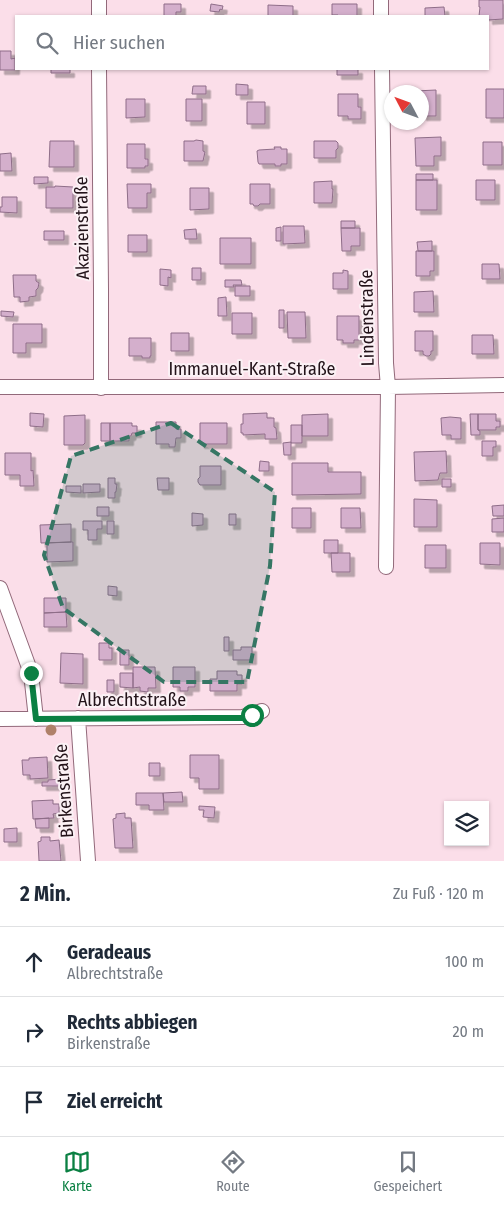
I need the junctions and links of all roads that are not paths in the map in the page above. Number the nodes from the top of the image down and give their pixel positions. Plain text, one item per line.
1 (99, 0) edge
2 (381, 0) edge
3 (99, 15) edge
4 (381, 15) edge
5 (99, 70) edge
6 (382, 70) edge
7 (504, 385) edge
8 (0, 387) edge
9 (388, 387) junction
10 (101, 388) junction
11 (386, 567) dead end
12 (0, 588) edge
13 (262, 712) dead end
14 (78, 718) junction
15 (0, 719) edge
16 (36, 719) junction
17 (88, 861) edge

1 - 3 street
2 - 4 street
5 - 10 street, Akazienstraße
6 - 9 street, Lindenstraße
7 - 9 street, Immanuel-Kant-Straße
8 - 10 street, Immanuel-Kant-Straße
9 - 10 street, Immanuel-Kant-Straße
9 - 11 street, Lindenstraße
12 - 16 street
13 - 14 street, Albrechtstraße
14 - 16 street, Albrechtstraße
14 - 17 street, Birkenstraße
15 - 16 street, Albrechtstraße

